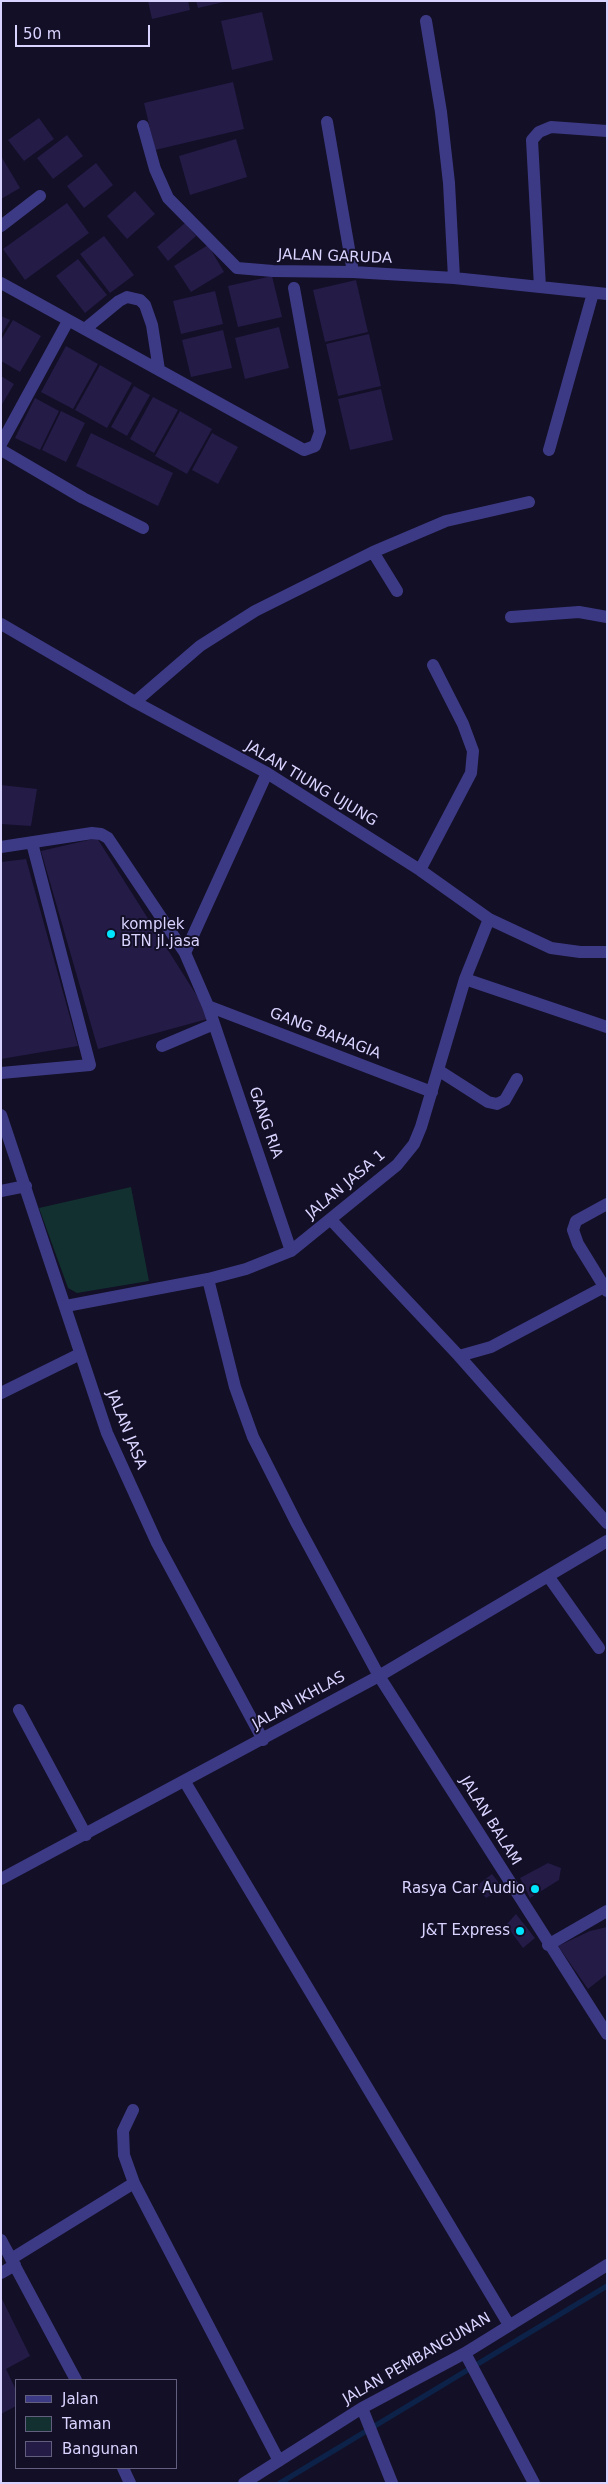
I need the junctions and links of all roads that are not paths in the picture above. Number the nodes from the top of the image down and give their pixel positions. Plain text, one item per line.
1 (426, 21) dead end
2 (327, 122) dead end
3 (143, 126) dead end
4 (607, 131) edge
5 (40, 196) dead end
6 (1, 226) edge
7 (353, 272) junction
8 (454, 278) junction
9 (1, 283) edge
10 (540, 287) junction
11 (294, 288) dead end
12 (593, 293) junction
13 (607, 294) edge
14 (68, 321) junction
15 (85, 329) junction
16 (159, 370) junction
17 (1, 444) edge
18 (1, 450) edge
19 (550, 450) dead end
20 (528, 502) dead end
21 (143, 528) dead end
22 (373, 552) junction
23 (398, 591) dead end
24 (511, 617) dead end
25 (607, 617) edge
26 (1, 624) edge
27 (433, 665) dead end
28 (135, 702) junction
29 (267, 773) junction
30 (32, 843) junction
31 (1, 847) edge
32 (420, 870) junction
33 (488, 919) junction
34 (607, 952) edge
35 (186, 953) junction
36 (465, 979) junction
37 (208, 1006) junction
38 (214, 1024) junction
39 (607, 1027) edge
40 (162, 1046) dead end
41 (438, 1070) junction
42 (1, 1073) edge
43 (517, 1079) dead end
44 (432, 1092) junction
45 (1, 1115) edge
46 (26, 1186) junction
47 (1, 1191) edge
48 (607, 1204) edge
49 (331, 1220) junction
50 (291, 1251) junction
51 (208, 1279) junction
52 (606, 1289) edge
53 (66, 1306) junction
54 (80, 1354) junction
55 (459, 1356) junction
56 (1, 1393) edge
57 (607, 1523) edge
58 (607, 1541) edge
59 (548, 1576) junction
60 (599, 1648) dead end
61 (379, 1676) junction
62 (19, 1710) dead end
63 (263, 1740) junction
64 (185, 1782) junction
65 (86, 1835) junction
66 (1, 1879) edge
67 (607, 1910) edge
68 (548, 1945) junction
69 (607, 2034) edge
70 (133, 2110) dead end
71 (134, 2182) junction
72 (1, 2240) edge
73 (13, 2262) junction
74 (607, 2265) edge
75 (1, 2273) edge
76 (509, 2325) junction
77 (465, 2353) junction
78 (75, 2379) edge
79 (363, 2410) junction
80 (279, 2461) junction
81 (123, 2469) edge
82 (130, 2483) edge
83 (244, 2483) edge
84 (392, 2483) edge
85 (534, 2483) edge

1 - 8 street
2 - 7 street
3 - 7 street, JALAN GARUDA
4 - 10 street
5 - 6 street
7 - 8 street, JALAN GARUDA
8 - 10 street, JALAN GARUDA
9 - 14 street
10 - 12 street, JALAN GARUDA
11 - 16 street
12 - 13 street, JALAN GARUDA
12 - 19 street
14 - 15 street
14 - 17 street
15 - 16 street
15 - 16 street
18 - 21 street
20 - 22 street
22 - 23 street
22 - 28 street
24 - 25 street
26 - 28 street, JALAN TIUNG UJUNG
27 - 32 street
28 - 29 street, JALAN TIUNG UJUNG
29 - 32 street, JALAN TIUNG UJUNG
29 - 35 street
30 - 31 street, GANG RIA
30 - 35 street, GANG RIA
30 - 42 street
32 - 33 street, JALAN TIUNG UJUNG
33 - 34 street, JALAN TIUNG UJUNG
33 - 36 street, JALAN JASA 1
35 - 37 street, GANG RIA
36 - 39 street
36 - 41 street, JALAN JASA 1
37 - 38 street, GANG RIA
37 - 44 street, GANG BAHAGIA
38 - 40 street
38 - 50 street, GANG RIA
41 - 43 street
41 - 44 street, JALAN JASA 1
44 - 49 street, JALAN JASA 1
45 - 46 street, JALAN JASA
46 - 47 street
46 - 53 street, JALAN JASA
48 - 52 street
49 - 50 street, JALAN JASA 1
49 - 55 street
50 - 51 street, JALAN JASA 1
51 - 53 street, JALAN JASA 1
51 - 61 street, JALAN BALAM
52 - 55 street
53 - 54 street, JALAN JASA
54 - 56 street
54 - 63 street, JALAN JASA
55 - 57 street
58 - 59 street, JALAN IKHLAS
59 - 60 street
59 - 61 street, JALAN IKHLAS
61 - 63 street, JALAN IKHLAS
61 - 68 street, JALAN BALAM
62 - 65 street
63 - 64 street, JALAN IKHLAS
64 - 65 street, JALAN IKHLAS
64 - 76 street
65 - 66 street, JALAN IKHLAS
67 - 68 street
68 - 69 street, JALAN BALAM
70 - 71 street
71 - 73 street
71 - 80 street
72 - 73 street
73 - 75 street
73 - 78 street
74 - 76 street, JALAN PEMBANGUNAN
76 - 77 street, JALAN PEMBANGUNAN
77 - 79 street, JALAN PEMBANGUNAN
77 - 85 street
79 - 80 street, JALAN PEMBANGUNAN
79 - 84 street
80 - 83 street, JALAN PEMBANGUNAN
81 - 82 street

